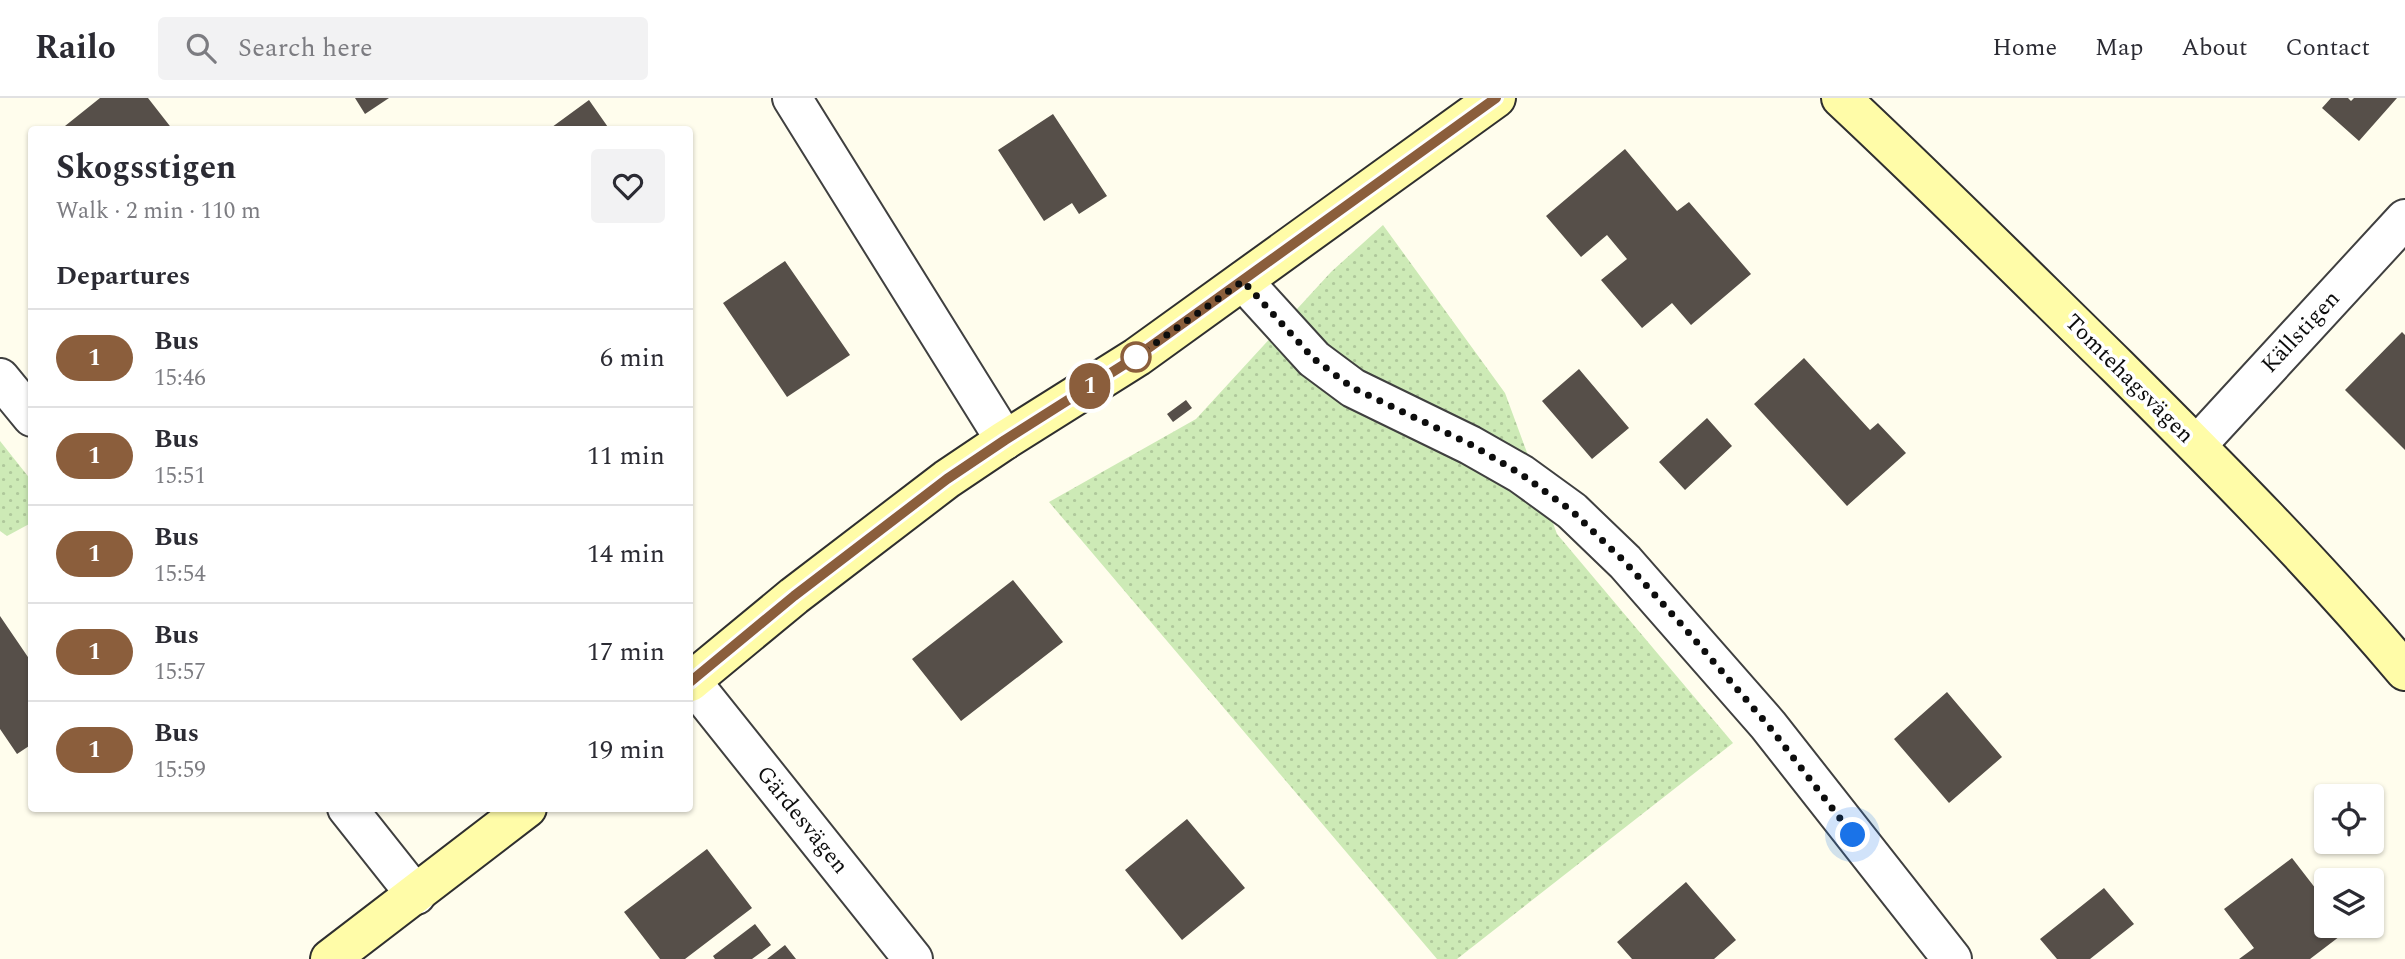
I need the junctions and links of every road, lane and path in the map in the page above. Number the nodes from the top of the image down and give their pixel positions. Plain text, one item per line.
1 (792, 98) edge
2 (1496, 98) edge
3 (1841, 98) edge
4 (2405, 219) edge
5 (1243, 281) junction
6 (0, 378) edge
7 (28, 412) edge
8 (1005, 440) junction
9 (2197, 446) junction
10 (2405, 671) edge
11 (693, 679) edge
12 (693, 685) edge
13 (350, 812) edge
14 (522, 812) edge
15 (416, 895) junction
16 (330, 959) edge
17 (913, 959) edge
18 (1952, 959) edge

1 - 8 street
2 - 5 street
3 - 9 street, Tomtehagsvägen
4 - 9 street, Källstigen
5 - 8 street
5 - 18 street
6 - 7 street
8 - 11 street
9 - 10 street, Tomtehagsvägen
12 - 17 street, Gärdesvägen
13 - 15 street
14 - 15 street
15 - 16 street

